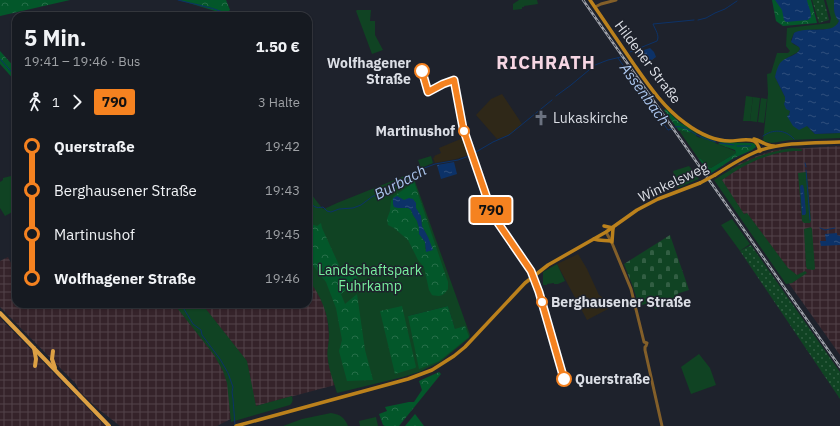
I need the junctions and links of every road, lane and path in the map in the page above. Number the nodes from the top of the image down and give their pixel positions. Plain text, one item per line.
1 (590, 0) edge
2 (616, 0) edge
3 (594, 7) junction
4 (749, 139) junction
5 (840, 142) edge
6 (763, 143) junction
7 (781, 146) junction
8 (762, 150) junction
9 (604, 226) dead end
10 (613, 228) junction
11 (606, 232) junction
12 (594, 239) junction
13 (611, 242) junction
14 (0, 313) edge
15 (34, 348) junction
16 (53, 352) dead end
17 (35, 366) dead end
18 (56, 370) junction
19 (103, 418) junction
20 (109, 426) edge
21 (113, 426) edge
22 (237, 426) edge
23 (662, 426) edge

1 - 3 main road, Hildener Straße
2 - 3 street
3 - 4 main road, Hildener Straße
4 - 6 main road
4 - 8 main road
5 - 7 main road, Winkelsweg
6 - 7 main road
6 - 8 main road
7 - 8 main road, Winkelsweg
8 - 10 main road, Winkelsweg, bridge
9 - 10 main road
10 - 11 main road, Winkelsweg
10 - 13 main road
11 - 12 main road, Winkelsweg
11 - 13 street
12 - 13 main road
12 - 22 main road, Winkelsweg
13 - 23 street
14 - 15 main road
15 - 17 main road
15 - 18 main road
16 - 18 main road
18 - 19 main road
19 - 20 main road
19 - 21 main road

